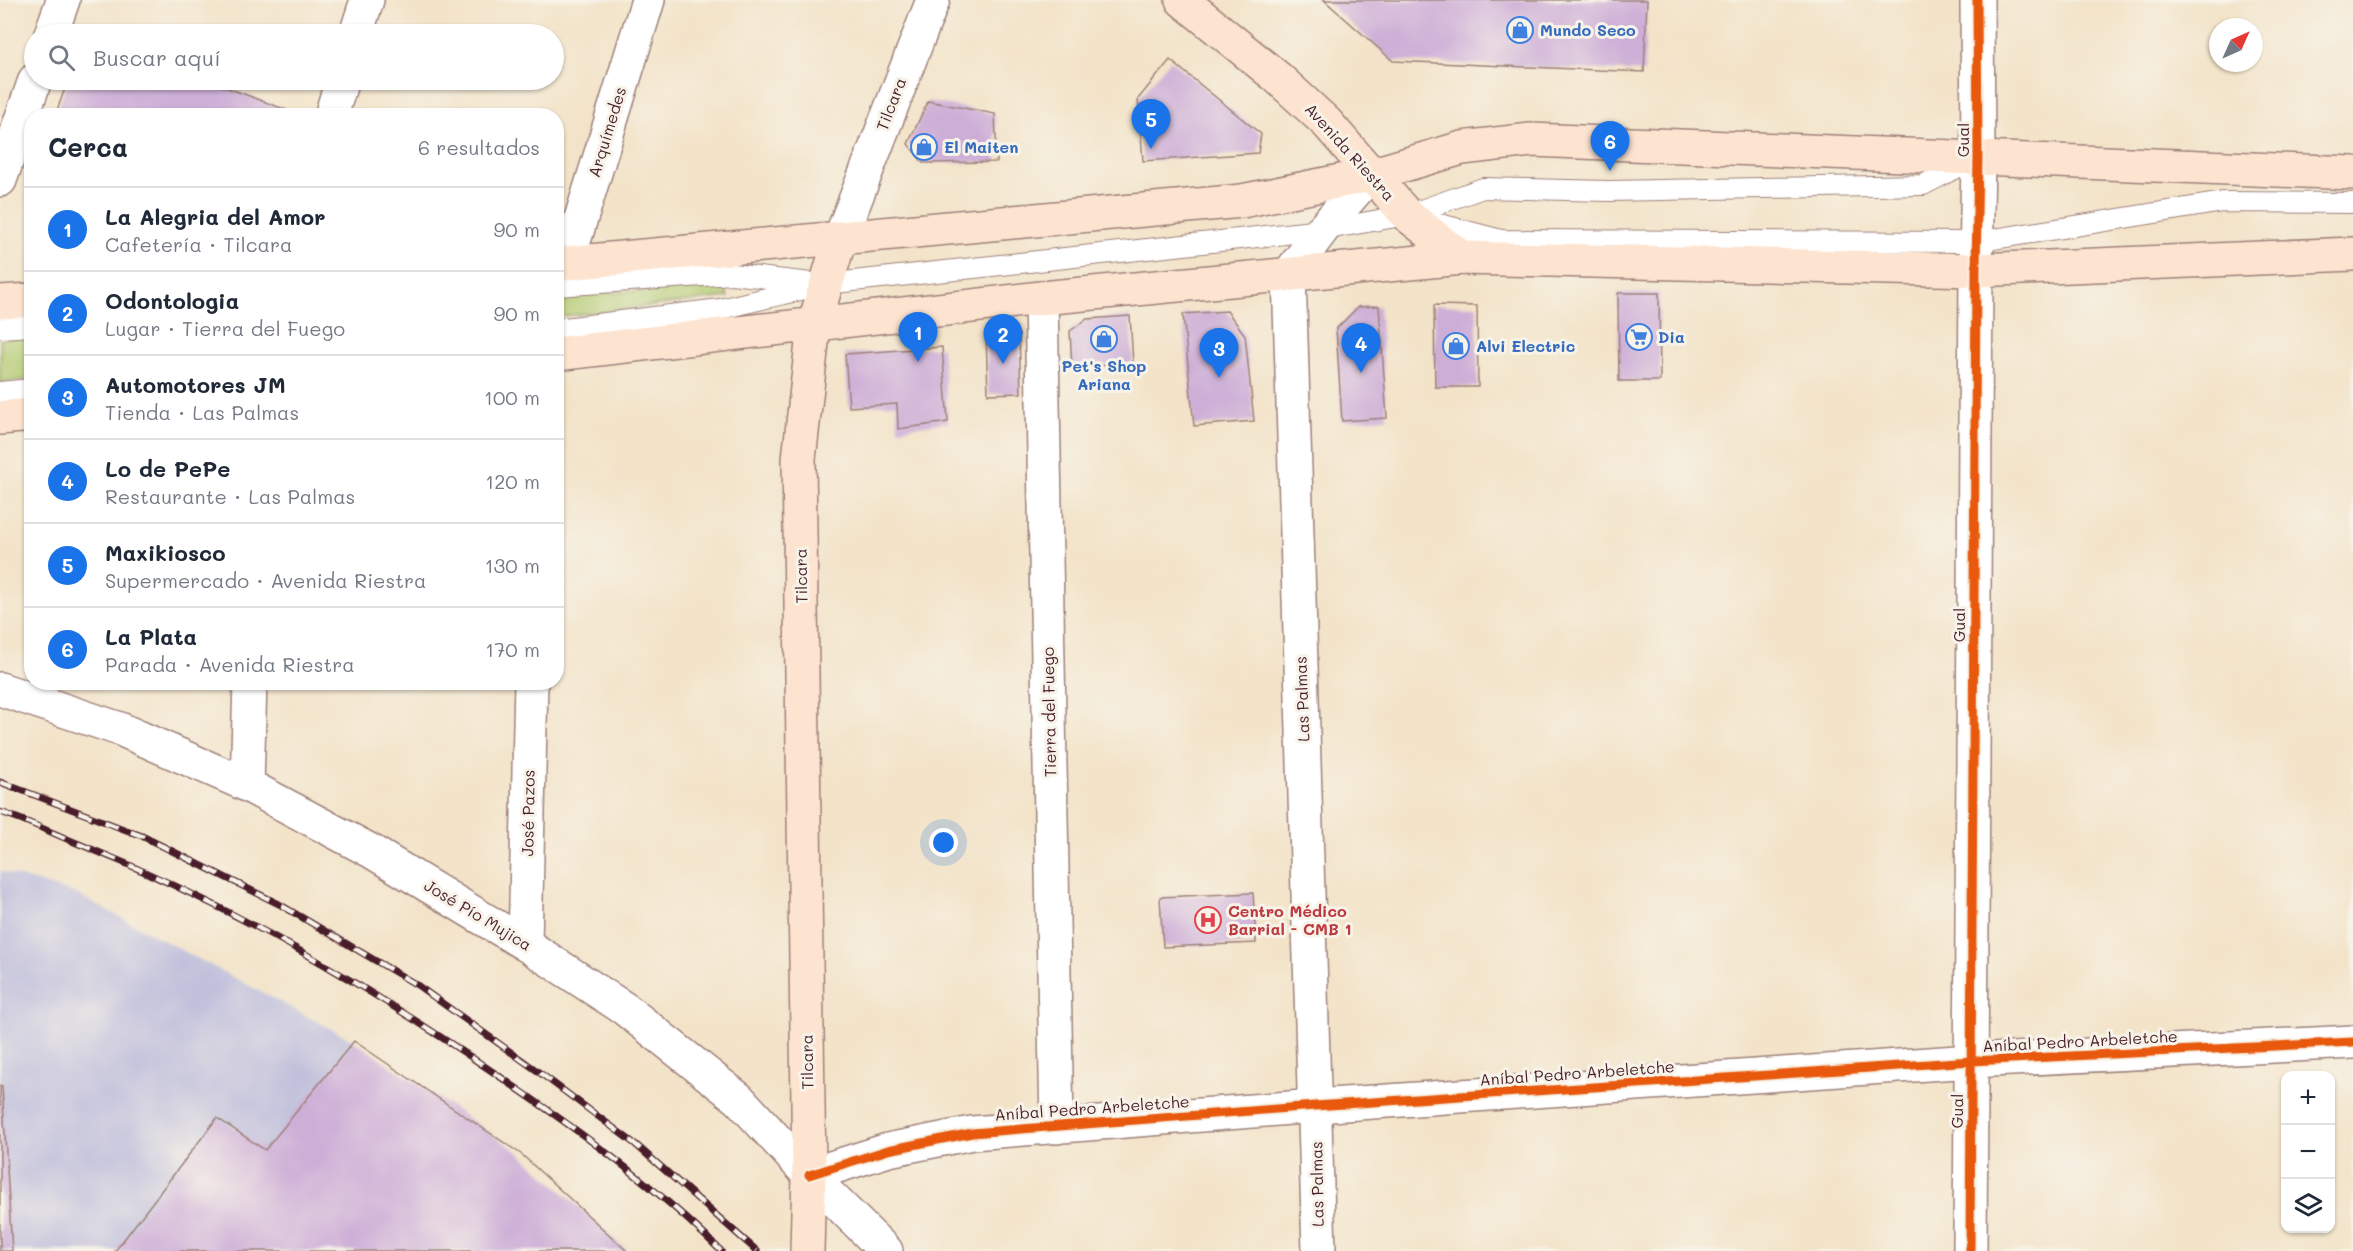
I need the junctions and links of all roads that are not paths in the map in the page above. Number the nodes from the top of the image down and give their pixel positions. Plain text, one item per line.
1 (63, 0) edge
2 (367, 0) edge
3 (648, 0) edge
4 (933, 0) edge
5 (1182, 0) edge
6 (1977, 0) edge
7 (55, 24) edge
8 (359, 24) edge
9 (32, 90) edge
10 (339, 90) edge
11 (25, 108) edge
12 (333, 108) edge
13 (24, 111) edge
14 (1978, 157) junction
15 (2353, 173) edge
16 (1370, 175) junction
17 (0, 180) edge
18 (2353, 203) edge
19 (1407, 215) junction
20 (1322, 230) junction
21 (840, 239) junction
22 (2353, 254) edge
23 (1976, 256) junction
24 (1462, 258) junction
25 (564, 259) edge
26 (564, 271) edge
27 (564, 271) edge
28 (1289, 274) junction
29 (826, 284) junction
30 (1041, 298) junction
31 (24, 300) edge
32 (0, 302) edge
33 (814, 325) junction
34 (24, 326) edge
35 (0, 328) edge
36 (564, 328) edge
37 (564, 353) edge
38 (24, 390) edge
39 (0, 392) edge
40 (24, 416) edge
41 (0, 418) edge
42 (0, 689) edge
43 (250, 690) edge
44 (531, 690) edge
45 (247, 785) junction
46 (525, 944) junction
47 (2353, 1042) edge
48 (1972, 1061) junction
49 (1315, 1106) junction
50 (1058, 1126) junction
51 (808, 1174) junction
52 (807, 1251) edge
53 (886, 1251) edge
54 (1319, 1251) edge
55 (1970, 1251) edge

1 - 7 street
2 - 8 street
3 - 25 street, Arquímedes
4 - 21 street, Tilcara
5 - 16 main road, Avenida Riestra
6 - 14 street, Gual
9 - 11 street
10 - 12 street
13 - 17 street
14 - 15 main road
14 - 16 main road
14 - 19 lane
14 - 23 street, Gual
16 - 19 main road, Avenida Riestra
16 - 20 street
16 - 21 main road
18 - 23 lane
19 - 20 lane
19 - 23 lane
19 - 24 main road, Avenida Riestra
20 - 28 street
20 - 29 lane
21 - 26 main road
21 - 29 main road, Tilcara
22 - 23 main road
23 - 24 main road
23 - 48 street, Gual
24 - 28 main road
27 - 29 lane
28 - 30 main road
28 - 49 street, Las Palmas
29 - 33 main road, Tilcara
29 - 36 lane
30 - 33 main road
30 - 50 street, Tierra del Fuego
31 - 32 main road
33 - 37 main road
33 - 51 main road, Tilcara
34 - 35 lane
38 - 39 lane
40 - 41 main road
42 - 45 street, José Pío Mujica
43 - 45 street
44 - 46 street, José Pazos
45 - 46 street, José Pío Mujica
46 - 51 street, José Pío Mujica
47 - 48 street, Aníbal Pedro Arbeletche
48 - 49 street, Aníbal Pedro Arbeletche
48 - 55 street, Gual
49 - 50 street, Aníbal Pedro Arbeletche
49 - 54 street, Las Palmas
50 - 51 street, Aníbal Pedro Arbeletche
51 - 52 main road, Tilcara
51 - 53 street, José Pío Mujica

